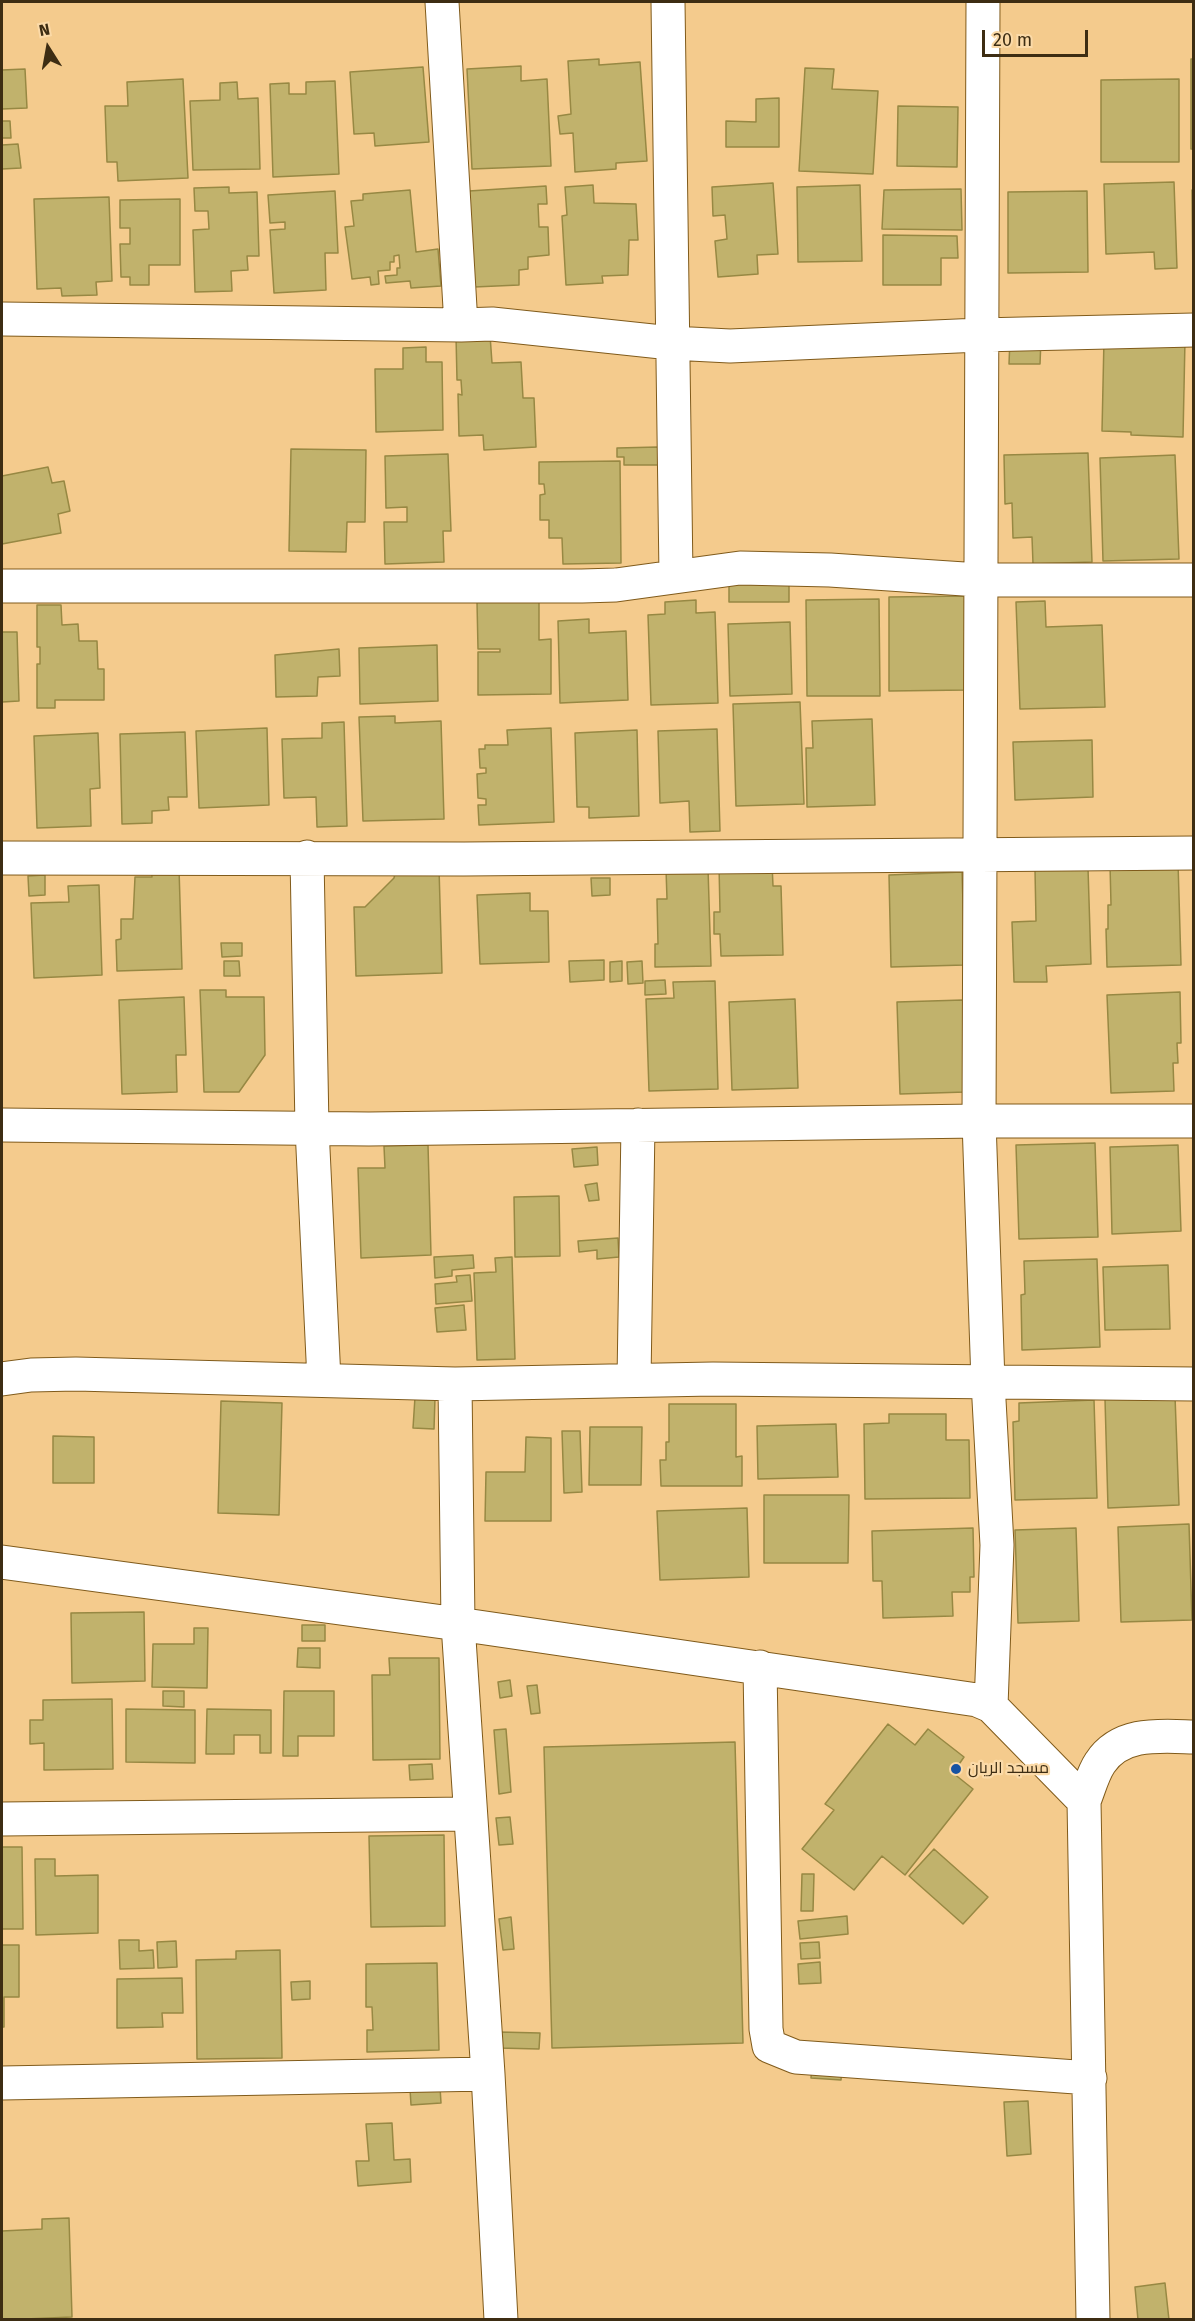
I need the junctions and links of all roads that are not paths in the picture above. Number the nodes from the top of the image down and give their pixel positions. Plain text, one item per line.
1 (442, 2) edge
2 (668, 2) edge
3 (983, 2) edge
4 (2, 319) edge
5 (461, 326) junction
6 (1194, 330) edge
7 (980, 335) junction
8 (671, 343) junction
9 (676, 575) junction
10 (979, 580) junction
11 (1194, 580) edge
12 (2, 586) edge
13 (1194, 853) edge
14 (979, 854) junction
15 (307, 857) junction
16 (2, 858) edge
17 (979, 1121) junction
18 (1194, 1121) edge
19 (2, 1125) edge
20 (638, 1125) junction
21 (312, 1128) junction
22 (2, 1379) edge
23 (324, 1380) junction
24 (634, 1380) junction
25 (988, 1382) junction
26 (455, 1384) junction
27 (1194, 1384) edge
28 (2, 1562) edge
29 (458, 1624) junction
30 (760, 1667) junction
31 (991, 1706) junction
32 (1194, 1737) edge
33 (1084, 1801) junction
34 (470, 1814) junction
35 (2, 1819) edge
36 (488, 2074) junction
37 (1090, 2078) junction
38 (2, 2083) edge
39 (501, 2319) edge
40 (1093, 2319) edge

1 - 5 street
2 - 8 street
3 - 7 street
4 - 5 street
5 - 8 street
6 - 7 street
7 - 8 street
7 - 10 street
8 - 9 street
9 - 10 street
9 - 12 street
10 - 11 street
10 - 14 street
13 - 14 street
14 - 15 street
14 - 17 street
15 - 16 street
15 - 21 street
17 - 18 street
17 - 20 street
17 - 25 street
19 - 21 street
20 - 21 street
20 - 24 street
21 - 23 street
22 - 23 street
23 - 26 street
24 - 25 street
24 - 26 street
25 - 27 street
25 - 31 street
26 - 29 street
28 - 29 street
29 - 30 street
29 - 34 street
30 - 31 street
30 - 37 street
31 - 33 street
32 - 33 street
33 - 37 street
34 - 35 street
34 - 36 street
36 - 38 street
36 - 39 street
37 - 40 street

